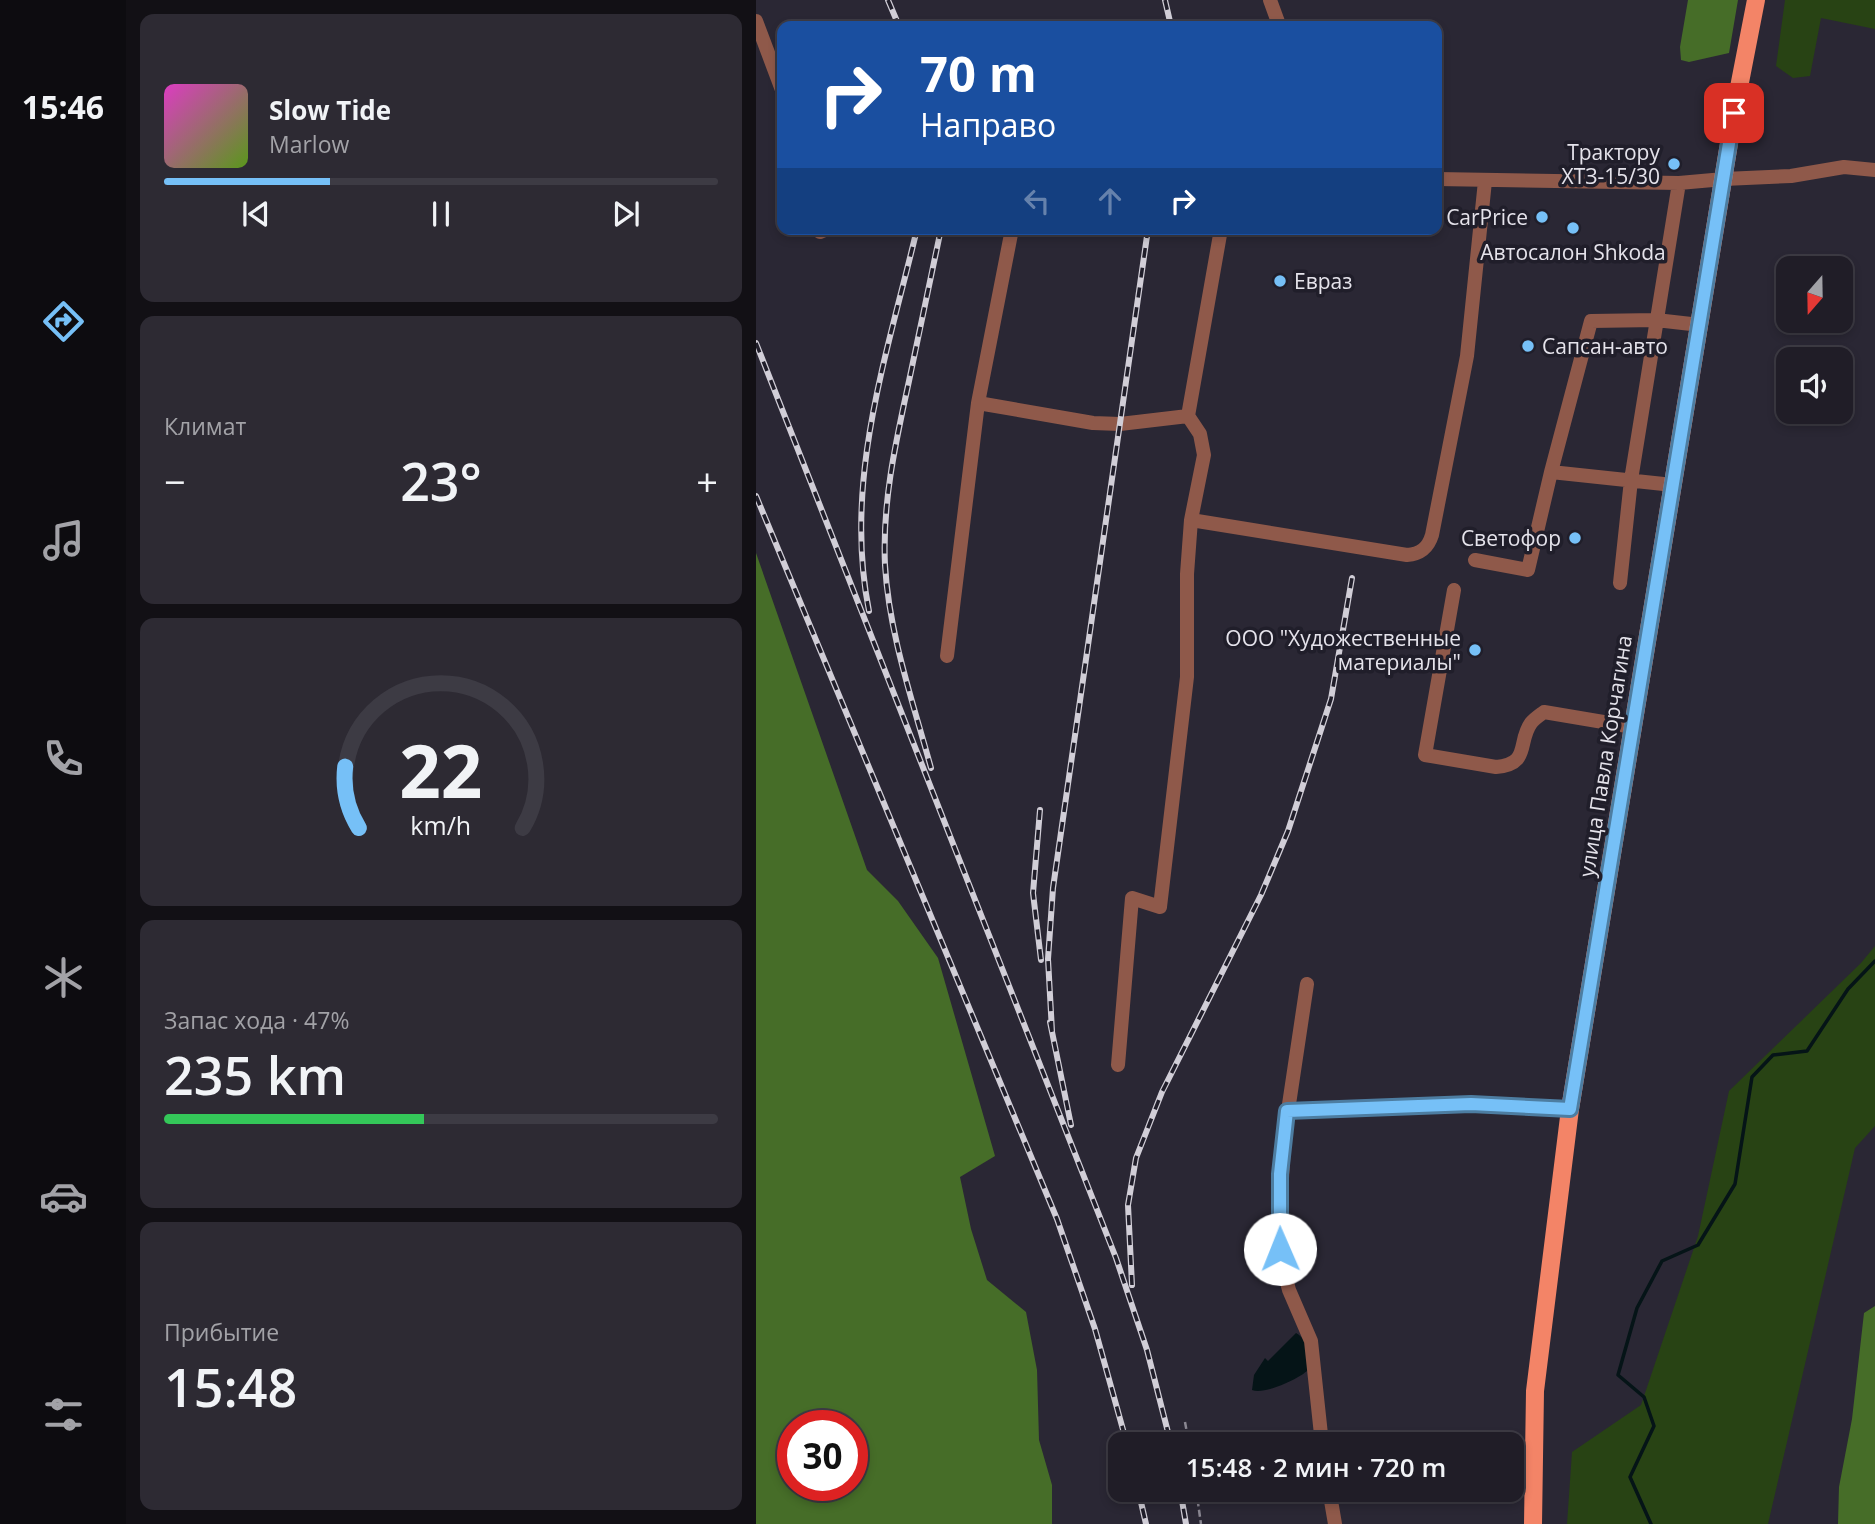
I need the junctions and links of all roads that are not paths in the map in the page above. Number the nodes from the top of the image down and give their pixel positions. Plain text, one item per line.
1 (1270, 0) edge
2 (1756, 0) edge
3 (756, 21) edge
4 (1278, 21) edge
5 (777, 77) edge
6 (1875, 170) edge
7 (1724, 178) junction
8 (1442, 179) edge
9 (1485, 181) junction
10 (1679, 183) junction
11 (1011, 235) edge
12 (1220, 235) edge
13 (1656, 320) junction
14 (1700, 325) junction
15 (978, 403) junction
16 (1188, 416) junction
17 (1551, 472) junction
18 (1631, 480) junction
19 (1673, 485) junction
20 (1191, 520) junction
21 (1475, 560) dead end
22 (1620, 583) dead end
23 (1454, 590) dead end
24 (947, 656) dead end
25 (1633, 727) junction
26 (1307, 984) dead end
27 (1118, 1065) dead end
28 (1570, 1109) junction
29 (1287, 1111) junction
30 (1321, 1432) edge
31 (1331, 1502) edge
32 (1335, 1524) edge
33 (1533, 1524) edge

1 - 4 street
2 - 7 main road, улица Павла Корчагина
3 - 5 street
6 - 7 street
7 - 10 street
7 - 14 main road, улица Павла Корчагина
8 - 9 street
9 - 10 street
9 - 20 street
10 - 13 street
11 - 15 street
12 - 16 street
13 - 14 street
13 - 17 street
13 - 18 street
14 - 19 main road, улица Павла Корчагина
15 - 16 street
15 - 24 street
16 - 20 street
17 - 18 street
17 - 21 street
18 - 19 street
18 - 22 street
19 - 25 main road, улица Павла Корчагина
20 - 27 street
23 - 25 street
25 - 28 main road, улица Павла Корчагина
26 - 29 street
28 - 29 street
28 - 33 main road, улица Павла Корчагина
29 - 30 street
31 - 32 street

